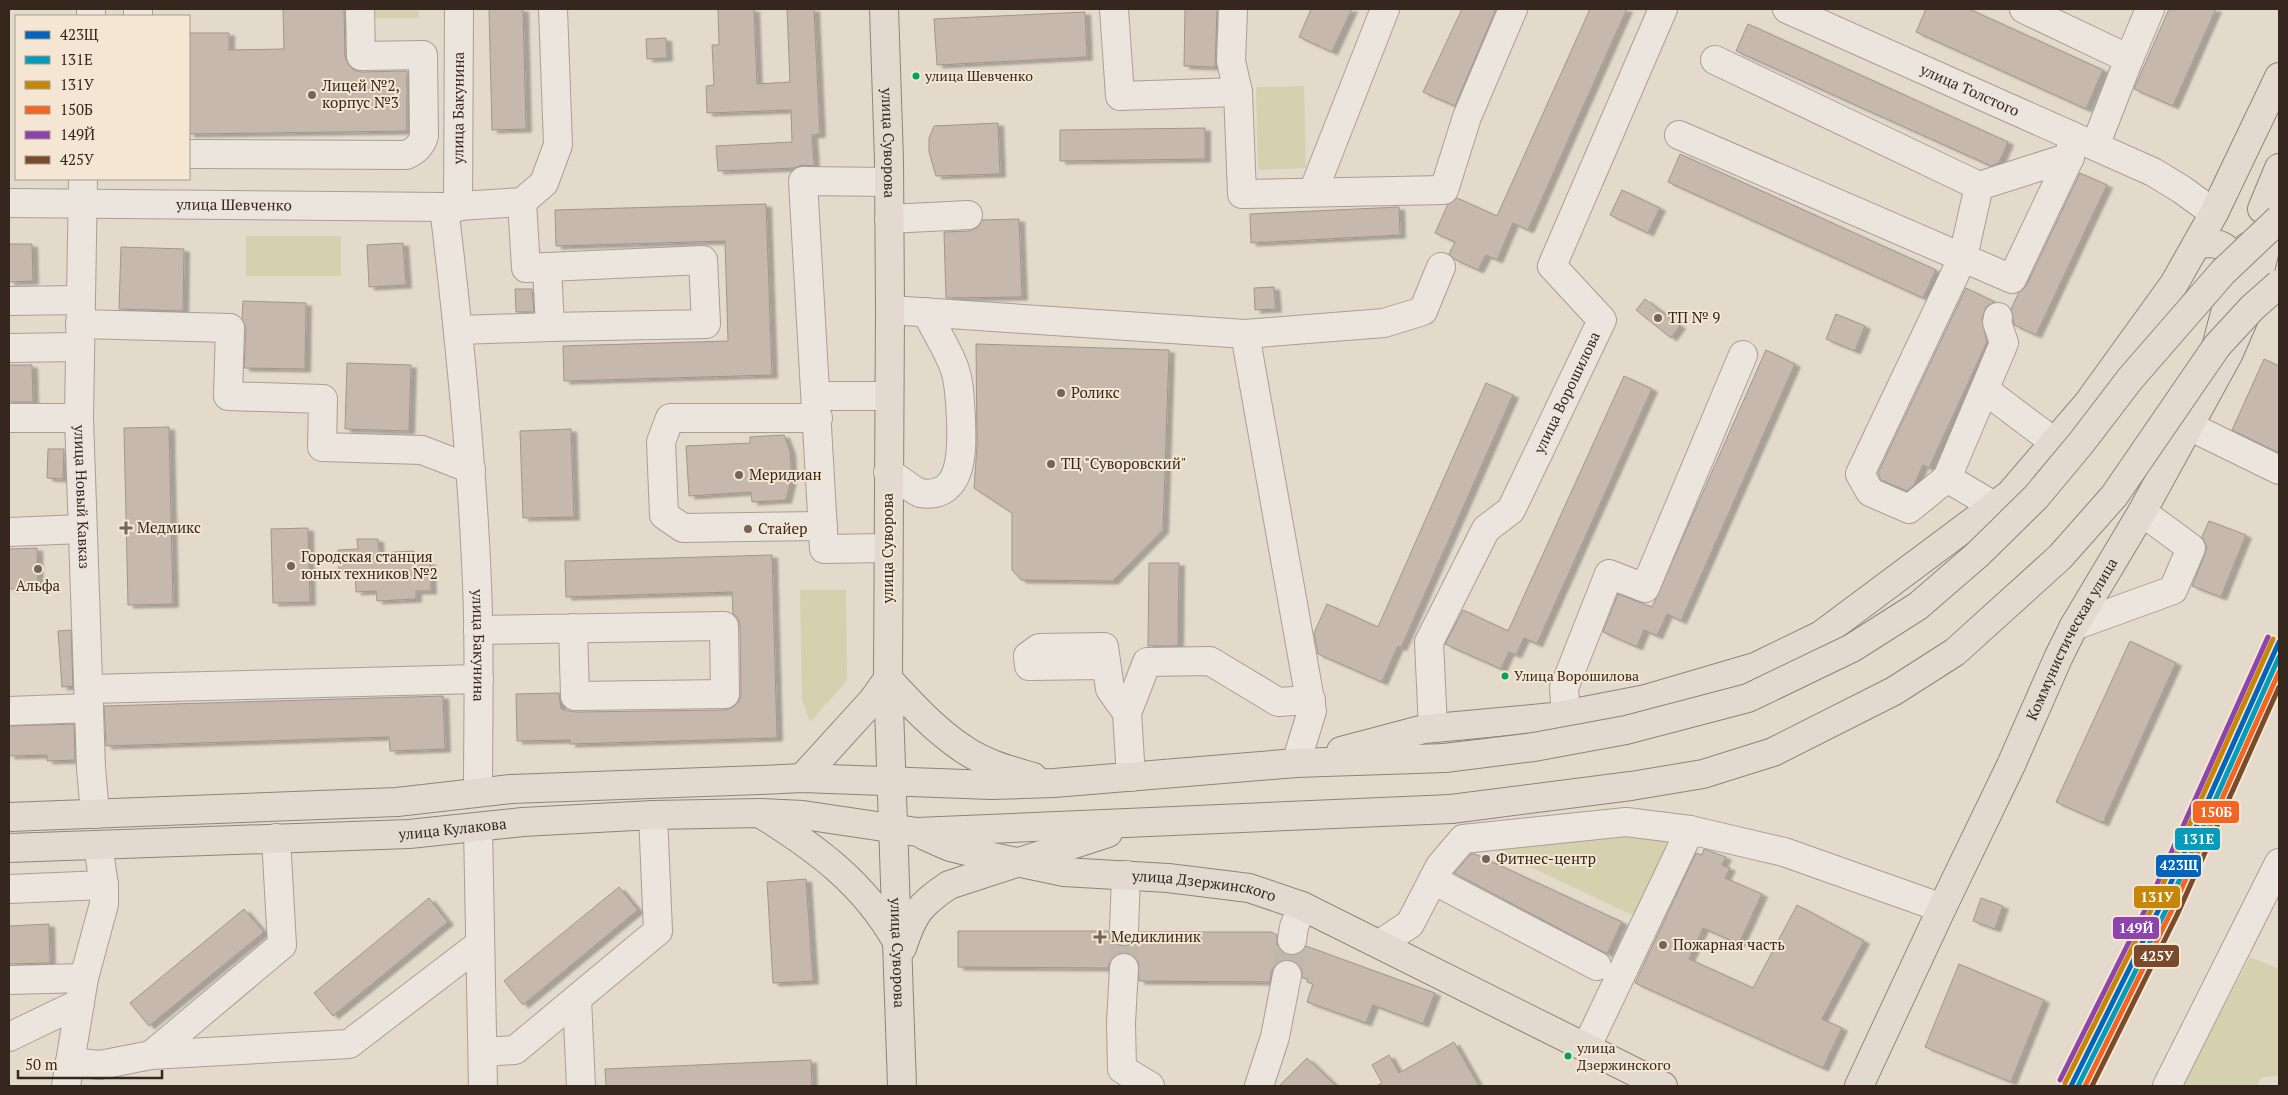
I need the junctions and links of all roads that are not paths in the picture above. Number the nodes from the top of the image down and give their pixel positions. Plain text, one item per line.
1 (360, 9) edge
2 (459, 9) edge
3 (553, 9) edge
4 (884, 9) edge
5 (1114, 9) edge
6 (1233, 9) edge
7 (1385, 9) edge
8 (1513, 9) edge
9 (1663, 9) edge
10 (1787, 9) edge
11 (2024, 9) edge
12 (2150, 9) edge
13 (2129, 59) junction
14 (1715, 60) dead end
15 (2279, 77) edge
16 (1238, 92) junction
17 (1679, 135) dead end
18 (2079, 146) junction
19 (190, 154) edge
20 (2279, 168) edge
21 (889, 182) junction
22 (1979, 186) junction
23 (82, 191) edge
24 (142, 191) edge
25 (1313, 192) junction
26 (2279, 193) edge
27 (9, 202) edge
28 (522, 202) junction
29 (451, 207) junction
30 (2214, 213) junction
31 (968, 214) dead end
32 (889, 219) junction
33 (2279, 219) edge
34 (2196, 245) junction
35 (1963, 257) junction
36 (547, 267) junction
37 (1441, 267) dead end
38 (2234, 279) junction
39 (2279, 284) edge
40 (9, 301) edge
41 (890, 310) junction
42 (926, 312) junction
43 (1998, 317) dead end
44 (80, 323) junction
45 (550, 327) junction
46 (459, 330) junction
47 (1245, 334) junction
48 (9, 348) edge
49 (1743, 355) dead end
50 (1985, 390) junction
51 (889, 396) junction
52 (817, 407) junction
53 (9, 418) edge
54 (79, 418) junction
55 (2189, 426) junction
56 (2054, 442) junction
57 (471, 469) junction
58 (2279, 470) edge
59 (888, 472) junction
60 (1958, 485) junction
61 (1994, 506) junction
62 (2142, 512) junction
63 (823, 526) junction
64 (82, 529) junction
65 (9, 532) edge
66 (888, 548) junction
67 (2074, 626) junction
68 (573, 628) junction
69 (478, 630) junction
70 (1105, 665) dead end
71 (479, 679) junction
72 (888, 679) junction
73 (89, 698) junction
74 (1311, 700) junction
75 (9, 711) edge
76 (1127, 713) junction
77 (1566, 715) junction
78 (1433, 728) junction
79 (1296, 763) junction
80 (1131, 777) junction
81 (802, 778) junction
82 (893, 782) junction
83 (1054, 783) junction
84 (478, 792) junction
85 (760, 813) junction
86 (95, 814) junction
87 (653, 815) junction
88 (9, 817) edge
89 (1140, 822) junction
90 (478, 827) junction
91 (905, 830) junction
92 (1690, 830) junction
93 (276, 838) junction
94 (98, 845) junction
95 (9, 848) edge
96 (1021, 862) junction
97 (2279, 863) edge
98 (1126, 875) junction
99 (1433, 880) junction
100 (104, 885) junction
101 (9, 890) edge
102 (1302, 906) junction
103 (1942, 908) junction
104 (1124, 932) tunnel mouth
105 (1292, 940) tunnel mouth
106 (480, 944) junction
107 (1380, 944) junction
108 (898, 952) junction
109 (1597, 966) dead end
110 (1124, 968) tunnel mouth
111 (1286, 975) tunnel mouth
112 (9, 980) edge
113 (82, 990) junction
114 (577, 999) junction
115 (9, 1037) edge
116 (1586, 1048) junction
117 (483, 1052) junction
118 (151, 1055) junction
119 (68, 1074) edge
120 (483, 1086) edge
121 (581, 1086) edge
122 (902, 1086) edge
123 (1150, 1086) edge
124 (1259, 1086) edge
125 (1663, 1086) edge
126 (1859, 1086) edge
127 (2167, 1086) edge

1 - 19 street
2 - 29 street, улица Бакунина
3 - 28 street
4 - 21 main road, улица Суворова
5 - 16 street
6 - 16 street
7 - 25 street
8 - 25 street
9 - 78 street, улица Ворошилова
10 - 18 street, улица Толстого
11 - 13 street
12 - 13 street
13 - 18 street
14 - 22 street
15 - 30 main road
16 - 25 street
17 - 35 street
18 - 22 street
18 - 30 street, улица Толстого
18 - 35 street
20 - 38 main road
21 - 32 main road, улица Суворова
21 - 52 street
22 - 35 street
23 - 24 street, улица Шевченко
23 - 27 street, улица Шевченко
23 - 44 street, улица Новый Кавказ
24 - 29 street, улица Шевченко
26 - 55 main road, Коммунистическая улица
28 - 29 street, улица Шевченко
28 - 36 street
29 - 46 street, улица Бакунина
30 - 34 main road
31 - 32 street
32 - 41 main road, улица Суворова
33 - 79 main road, bridge
34 - 38 main road
34 - 56 main road
35 - 60 street
36 - 45 street
36 - 45 street
37 - 47 street
38 - 55 main road
39 - 89 main road, bridge
40 - 44 street
41 - 42 street
41 - 51 main road, улица Суворова
42 - 47 street
42 - 59 street
43 - 50 street
44 - 48 street
44 - 54 street, улица Новый Кавказ
44 - 57 street
45 - 46 street
46 - 57 street, улица Бакунина
47 - 74 street
49 - 77 street
50 - 56 street
50 - 60 street
51 - 52 street
51 - 59 main road, улица Суворова
52 - 63 street
52 - 63 street
53 - 54 street
54 - 64 street, улица Новый Кавказ
55 - 58 street
55 - 62 main road, Коммунистическая улица
56 - 61 main road
57 - 69 street, улица Бакунина
59 - 66 main road, улица Суворова
60 - 61 street
61 - 77 main road
62 - 67 main road, Коммунистическая улица
62 - 67 street
63 - 66 street
64 - 65 street
64 - 73 street, улица Новый Кавказ
66 - 72 main road, улица Суворова
67 - 103 main road, Коммунистическая улица
68 - 68 street
68 - 69 street
69 - 71 street, улица Бакунина
70 - 76 street
71 - 73 street
71 - 84 street, улица Бакунина
72 - 81 main road
72 - 82 main road, улица Суворова
72 - 83 main road
73 - 75 street
73 - 86 street, улица Новый Кавказ
74 - 76 street
74 - 79 street
76 - 80 street
77 - 78 main road
78 - 79 main road
79 - 80 main road
80 - 83 main road
81 - 82 main road
81 - 84 main road
82 - 83 main road
82 - 91 main road, улица Суворова
84 - 86 main road
84 - 90 main road, улица Бакунина
85 - 87 main road, улица Кулакова
85 - 91 main road, улица Кулакова
85 - 108 main road
86 - 88 main road
86 - 94 main road
87 - 90 main road, улица Кулакова
87 - 114 street
89 - 91 main road
89 - 96 main road
90 - 93 main road, улица Кулакова
90 - 106 street, улица Бакунина
91 - 96 main road, улица Дзержинского
91 - 108 main road, улица Суворова
92 - 99 street
92 - 103 street
92 - 116 street
93 - 94 main road, улица Кулакова
93 - 118 street
94 - 95 main road, улица Кулакова
94 - 100 street
96 - 98 main road, улица Дзержинского
96 - 108 main road
97 - 127 street
98 - 102 main road, улица Дзержинского
98 - 104 street
99 - 107 street
99 - 109 street
100 - 101 street
100 - 113 street
102 - 105 street
102 - 107 main road, улица Дзержинского
103 - 126 main road, Коммунистическая улица
106 - 117 street, улица Бакунина
106 - 118 street
107 - 116 main road, улица Дзержинского
108 - 122 main road, улица Суворова
110 - 123 street
111 - 124 street
112 - 113 street
113 - 115 street
113 - 119 street
114 - 117 street
114 - 121 street
116 - 125 main road, улица Дзержинского
117 - 120 street, улица Бакунина
118 - 119 street

